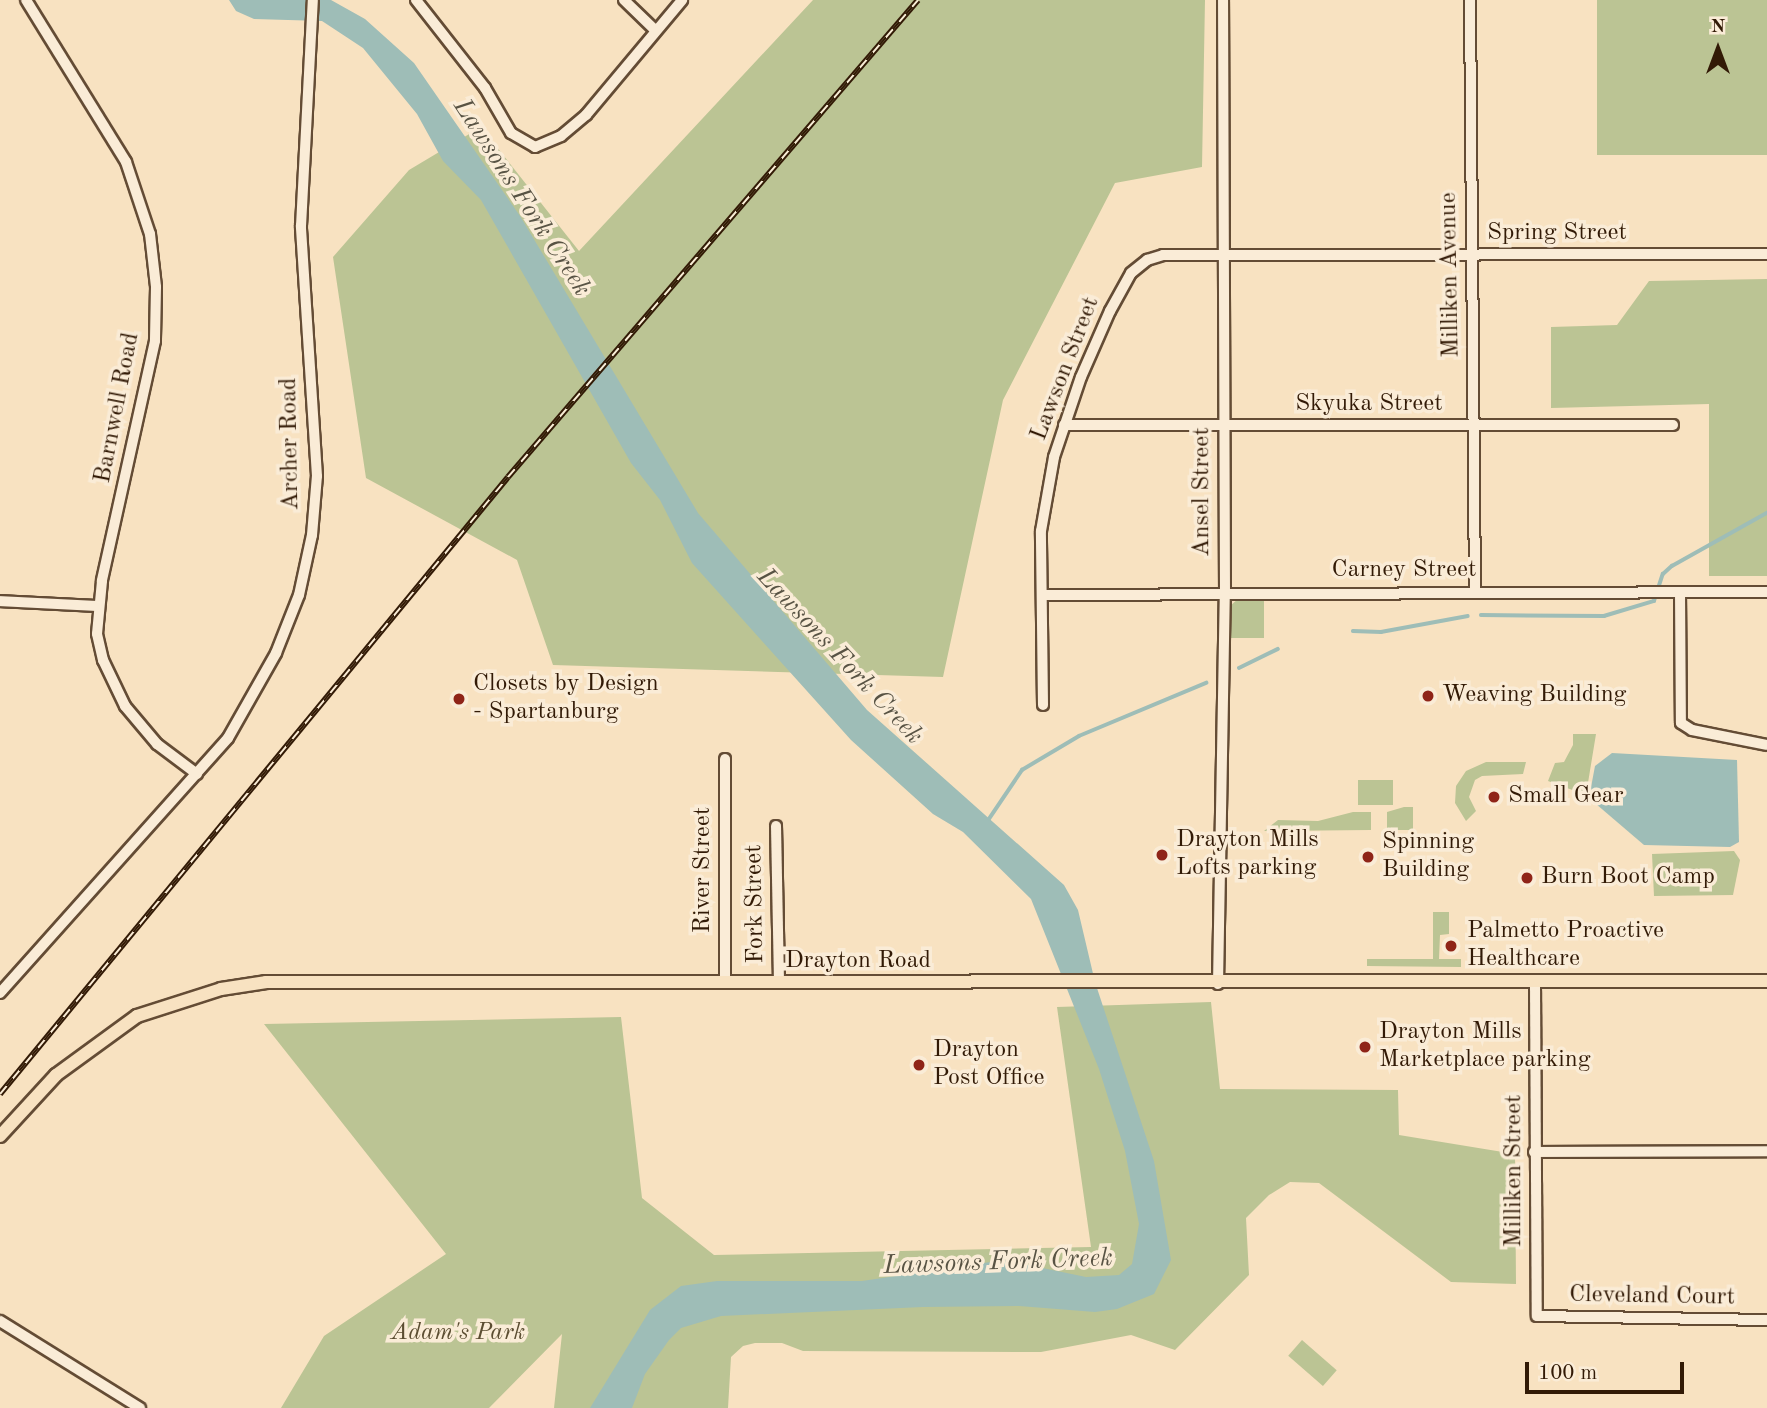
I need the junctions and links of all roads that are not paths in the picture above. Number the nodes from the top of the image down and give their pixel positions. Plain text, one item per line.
1 (26, 0) edge
2 (313, 0) edge
3 (416, 0) edge
4 (624, 0) edge
5 (682, 0) edge
6 (1223, 0) edge
7 (1470, 0) edge
8 (655, 30) junction
9 (1767, 254) edge
10 (1222, 255) junction
11 (1471, 256) junction
12 (1064, 425) junction
13 (1673, 425) dead end
14 (1223, 426) junction
15 (1474, 426) junction
16 (1475, 592) junction
17 (1674, 592) junction
18 (1767, 592) edge
19 (1225, 593) junction
20 (1042, 595) junction
21 (0, 601) edge
22 (97, 606) junction
23 (1043, 705) dead end
24 (1767, 745) edge
25 (724, 759) dead end
26 (197, 774) junction
27 (776, 826) dead end
28 (1767, 981) edge
29 (725, 982) junction
30 (779, 982) junction
31 (1218, 984) junction
32 (1535, 984) junction
33 (2, 985) edge
34 (0, 1136) edge
35 (1767, 1151) edge
36 (1534, 1152) junction
37 (1537, 1316) joint
38 (1767, 1320) edge
39 (0, 1321) edge
40 (140, 1408) edge

1 - 22 street, Barnwell Road
2 - 26 street, Archer Road
3 - 8 street
4 - 8 street
5 - 8 street
6 - 10 street, Ansel Street
7 - 11 street, Milliken Avenue
9 - 11 street, Spring Street
10 - 11 street, Spring Street
10 - 12 street, Lawson Street
10 - 14 street, Ansel Street
11 - 15 street, Milliken Avenue
12 - 14 street, Skyuka Street
12 - 20 street, Lawson Street
13 - 15 street, Skyuka Street
14 - 15 street, Skyuka Street
14 - 19 street, Ansel Street
15 - 16 street, Milliken Avenue
16 - 17 street, Carney Street
16 - 19 street, Carney Street
17 - 18 street, Carney Street
17 - 24 street
19 - 20 street, Carney Street
19 - 31 street, Ansel Street
20 - 23 street, Lawson Street
21 - 22 street
22 - 26 street, Barnwell Road
25 - 29 street, River Street
26 - 33 street, Archer Road
27 - 30 street, Fork Street
28 - 32 main road, Drayton Road
29 - 30 main road, Drayton Road
29 - 34 main road, Drayton Road
30 - 31 main road, Drayton Road
31 - 32 main road, Drayton Road
32 - 36 street, Milliken Street
35 - 36 street
36 - 37 street, Milliken Street
37 - 38 street, Cleveland Court
39 - 40 street

